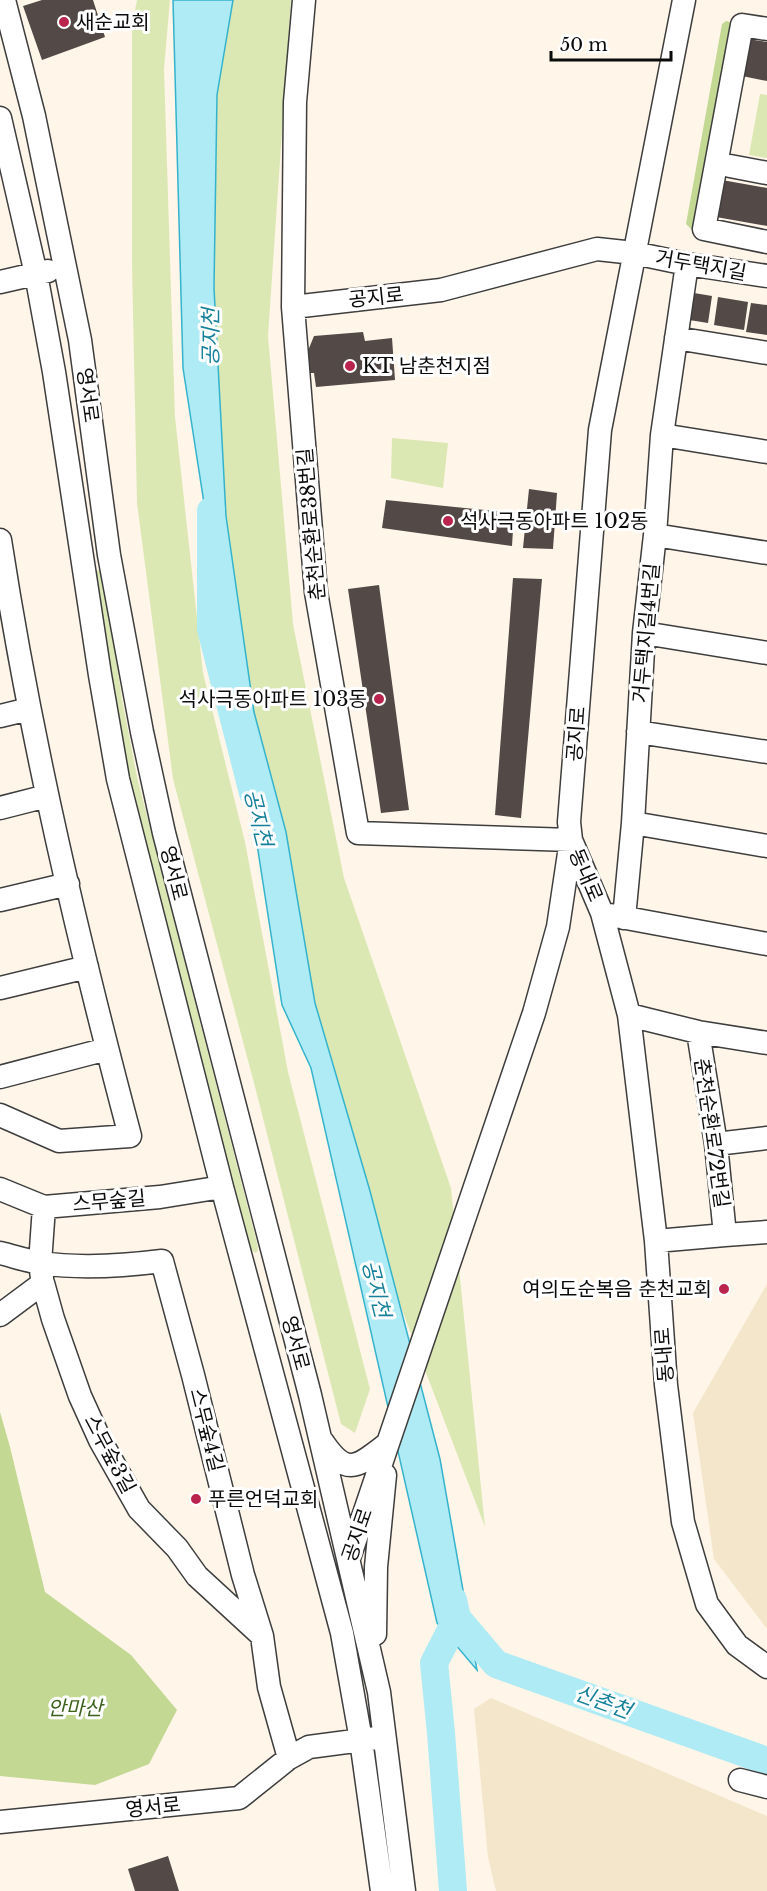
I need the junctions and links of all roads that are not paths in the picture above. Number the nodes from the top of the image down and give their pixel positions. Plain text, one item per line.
1 (4, 0) edge
2 (304, 0) edge
3 (684, 0) edge
4 (767, 29) edge
5 (0, 118) edge
6 (730, 166) dead end
7 (767, 173) edge
8 (46, 175) junction
9 (13, 176) junction
10 (767, 242) edge
11 (634, 253) junction
12 (687, 264) junction
13 (65, 267) junction
14 (36, 274) junction
15 (767, 276) edge
16 (0, 282) edge
17 (292, 307) junction
18 (676, 338) junction
19 (767, 353) edge
20 (55, 376) junction
21 (85, 376) junction
22 (662, 435) junction
23 (767, 452) edge
24 (656, 535) junction
25 (0, 540) edge
26 (767, 553) edge
27 (6, 618) edge
28 (644, 633) junction
29 (767, 653) edge
30 (29, 709) junction
31 (0, 716) edge
32 (638, 732) junction
33 (767, 753) edge
34 (47, 796) junction
35 (0, 808) edge
36 (633, 823) junction
37 (571, 840) junction
38 (767, 846) edge
39 (68, 884) junction
40 (0, 900) edge
41 (613, 915) junction
42 (767, 944) edge
43 (87, 967) junction
44 (0, 988) edge
45 (630, 1015) junction
46 (698, 1032) junction
47 (767, 1043) edge
48 (107, 1049) junction
49 (0, 1077) edge
50 (0, 1115) edge
51 (767, 1138) edge
52 (716, 1144) junction
53 (222, 1186) junction
54 (0, 1189) edge
55 (44, 1208) junction
56 (767, 1232) edge
57 (725, 1235) junction
58 (656, 1241) junction
59 (0, 1253) edge
60 (41, 1273) junction
61 (0, 1315) edge
62 (320, 1437) junction
63 (376, 1467) junction
64 (348, 1559) junction
65 (334, 1602) junction
66 (262, 1636) junction
67 (767, 1667) edge
68 (376, 1679) junction
69 (384, 1738) junction
70 (362, 1740) junction
71 (289, 1758) junction
72 (740, 1780) dead end
73 (767, 1787) edge
74 (0, 1822) edge
75 (382, 1891) edge
76 (404, 1891) edge

1 - 8 street, 영서로
2 - 17 street, 춘천순환로38번길
3 - 11 street, 공지로
4 - 10 street
5 - 9 street, 영서로
6 - 7 street
8 - 9 street
8 - 13 street, 영서로
9 - 14 street, 영서로
11 - 12 street, 거두택지길
11 - 17 street, 공지로
11 - 37 street, 공지로
12 - 15 street, 거두택지길
12 - 18 street, 거두택지길4번길
13 - 14 street
13 - 21 street, 영서로
14 - 16 street
14 - 20 street, 영서로
17 - 37 street, 춘천순환로38번길
18 - 19 street
18 - 22 street, 거두택지길4번길
20 - 21 street
20 - 53 street, 영서로
21 - 62 street, 영서로
22 - 23 street
22 - 24 street, 거두택지길4번길
24 - 26 street, 거두택지길4번길
24 - 28 street, 거두택지길4번길
25 - 27 street
27 - 30 street
28 - 29 street
28 - 32 street, 거두택지길4번길
30 - 31 street
30 - 34 street
32 - 33 street
32 - 36 street, 거두택지길4번길
34 - 35 street
34 - 39 street
36 - 38 street
36 - 41 street, 거두택지길4번길
37 - 41 street, 동내로
37 - 63 street, 공지로
39 - 40 street
39 - 43 street
41 - 42 street
41 - 45 street, 동내로
43 - 44 street
43 - 48 street
45 - 46 street
45 - 58 street, 동내로
46 - 47 street
46 - 52 street, 춘천순환로72번길
48 - 49 street
48 - 50 street
51 - 52 street
52 - 57 street, 춘천순환로72번길
53 - 55 street, 스무숲길
53 - 65 street, 영서로
54 - 55 street, 스무숲길
55 - 60 street, 스무숲3길
56 - 57 street, 춘천순환로72번길
57 - 58 street, 춘천순환로72번길
58 - 67 street, 동내로
59 - 60 street, 스무숲4길
60 - 61 street
60 - 66 street, 스무숲3길
60 - 66 street, 스무숲4길
62 - 63 street
62 - 64 street, 영서로
63 - 64 street, 공지로
63 - 68 street
64 - 65 street, 공지로
64 - 68 street, 영서로
65 - 70 street, 영서로
66 - 71 street, 스무숲4길
68 - 69 street, 영서로
69 - 70 street, 영서로
69 - 76 street, 영서로
70 - 71 street, 영서로
70 - 75 street, 영서로
71 - 74 street, 영서로
72 - 73 street

